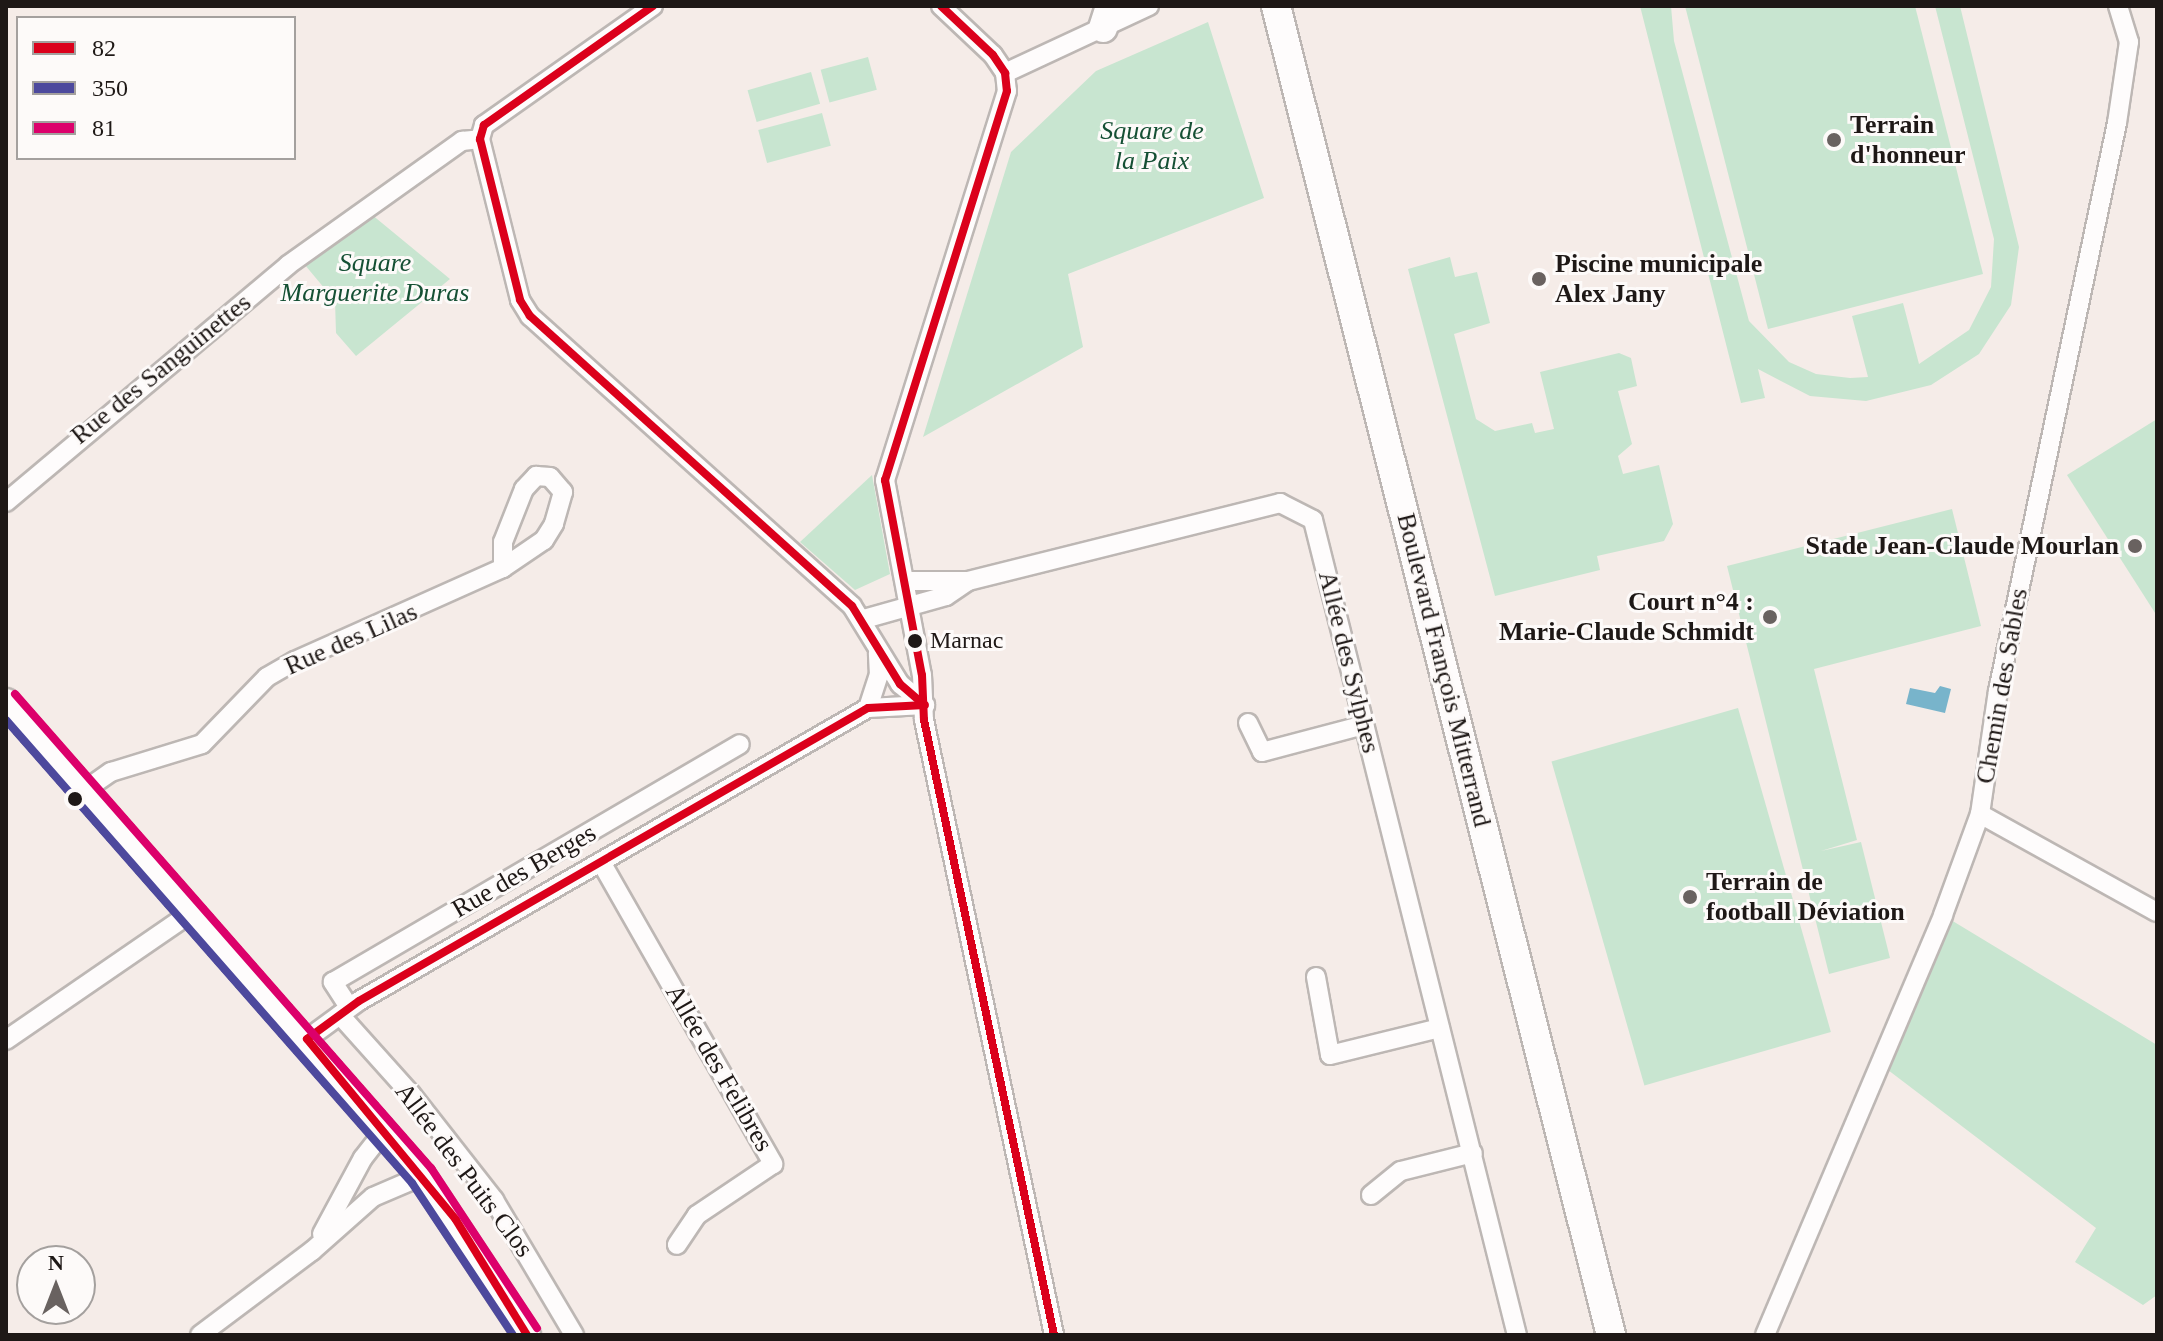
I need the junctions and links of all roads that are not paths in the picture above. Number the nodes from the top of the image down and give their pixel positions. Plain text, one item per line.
1 (653, 6) edge
2 (941, 6) edge
3 (1149, 6) edge
4 (1276, 6) edge
5 (2118, 6) edge
6 (1106, 17) edge
7 (1005, 73) junction
8 (480, 139) junction
9 (6, 502) edge
10 (503, 568) junction
11 (905, 581) junction
12 (968, 581) junction
13 (910, 608) junction
14 (864, 619) junction
15 (878, 651) junction
16 (6, 702) edge
17 (925, 705) junction
18 (868, 708) junction
19 (1248, 723) dead end
20 (1364, 725) junction
21 (740, 744) dead end
22 (85, 790) junction
23 (1980, 814) junction
24 (601, 862) junction
25 (2157, 912) edge
26 (191, 913) junction
27 (1316, 977) dead end
28 (344, 1011) junction
29 (1440, 1028) junction
30 (307, 1039) junction
31 (6, 1040) edge
32 (384, 1131) junction
33 (1473, 1153) junction
34 (422, 1176) junction
35 (1371, 1195) dead end
36 (677, 1245) dead end
37 (312, 1251) junction
38 (200, 1335) edge
39 (527, 1335) edge
40 (574, 1335) edge
41 (1054, 1335) edge
42 (1517, 1335) edge
43 (1611, 1335) edge
44 (1765, 1335) edge

1 - 8 street
2 - 7 street
3 - 6 street
4 - 43 main road, Boulevard François Mitterrand
5 - 23 street, Chemin des Sables
6 - 7 street
7 - 11 street
8 - 9 street, Rue des Sanguinettes
8 - 14 street
10 - 10 street, Rue des Lilas
10 - 22 street, Rue des Lilas
11 - 12 street, Allée des Sylphes
11 - 13 street
12 - 13 street, Allée des Sylphes
12 - 20 street, Allée des Sylphes
13 - 14 street, Allée des Sylphes
13 - 17 street
14 - 15 street
15 - 17 street
15 - 18 street
16 - 22 main road
17 - 18 street
17 - 41 street
18 - 24 street, Rue des Berges
19 - 20 street
20 - 29 street, Allée des Sylphes
21 - 28 street, Rue des Berges
22 - 26 main road
23 - 25 street
23 - 44 street, Chemin des Sables
24 - 28 street, Rue des Berges
24 - 36 street, Allée des Felibres
26 - 30 main road
26 - 31 street
27 - 29 street
28 - 30 street, Rue des Berges
28 - 40 street, Allée des Puits Clos
29 - 33 street, Allée des Sylphes
30 - 32 main road
32 - 34 main road
32 - 37 street
33 - 35 street
33 - 42 street, Allée des Sylphes
34 - 37 street
34 - 39 main road
37 - 38 street

